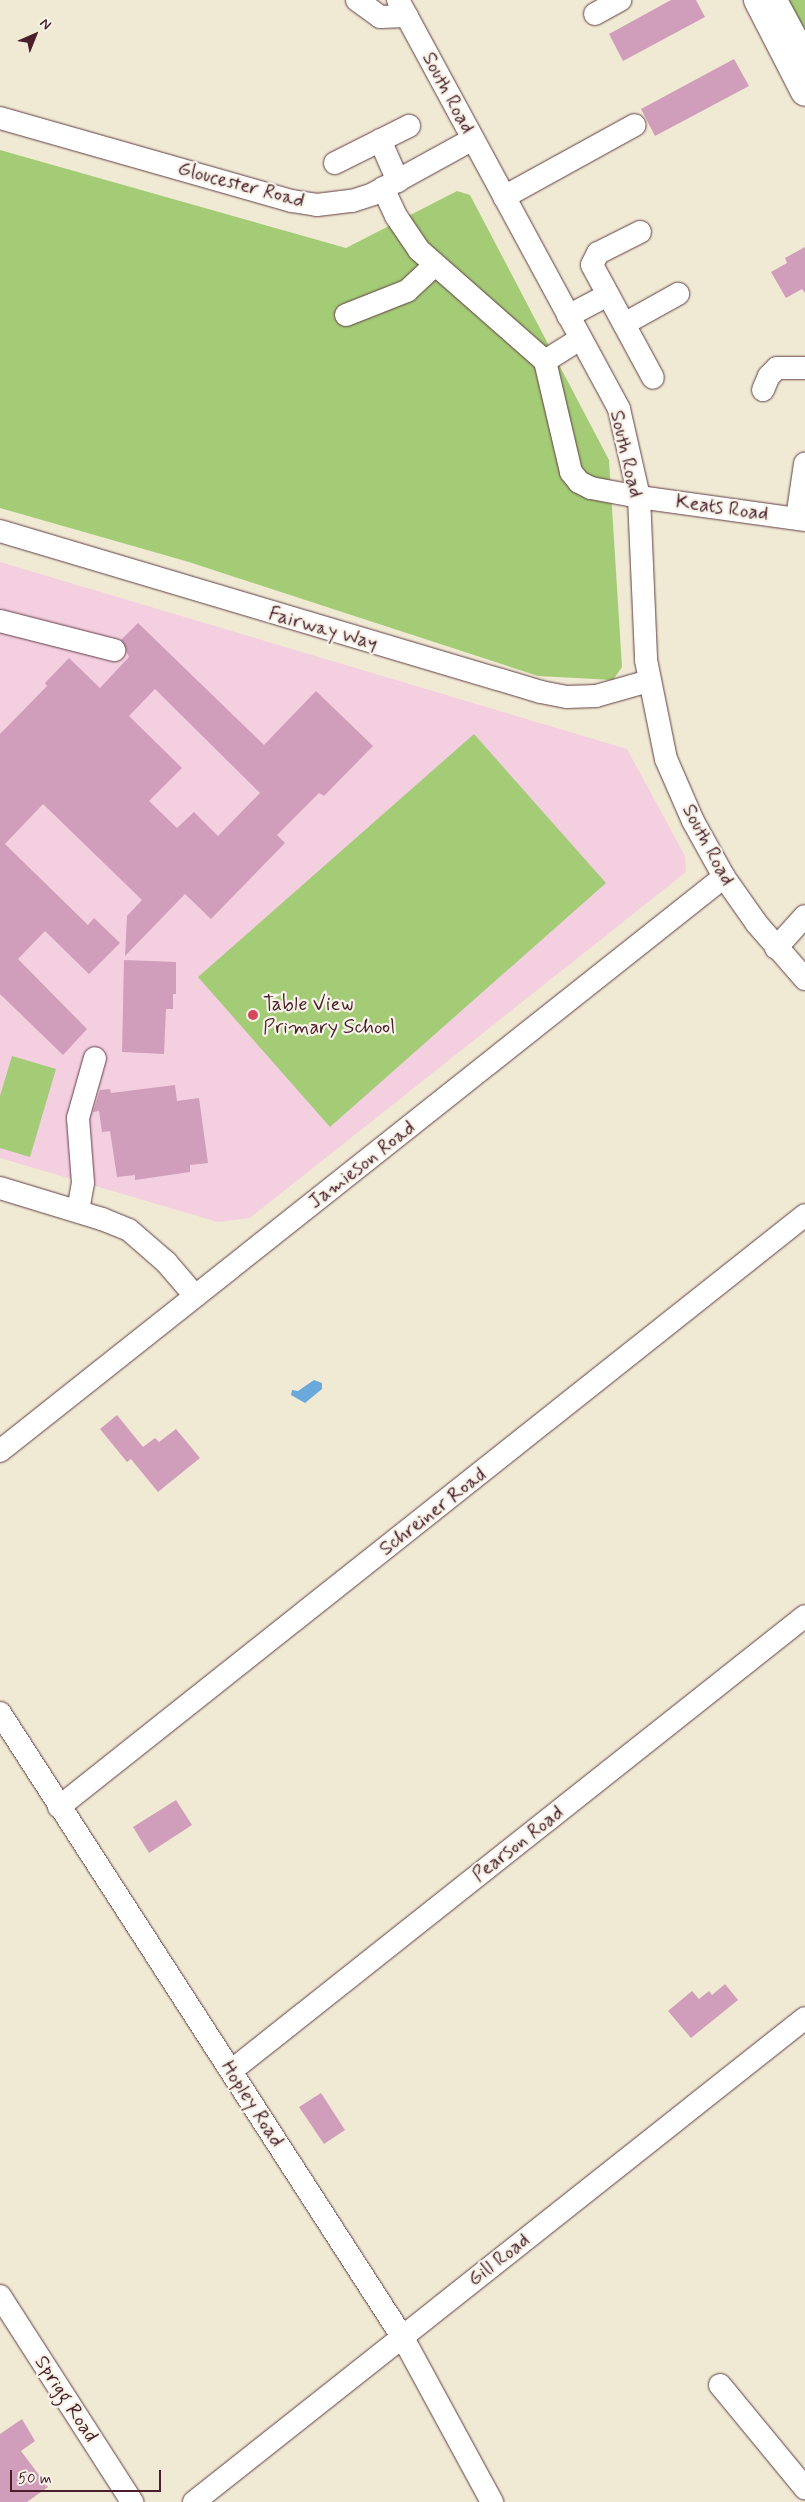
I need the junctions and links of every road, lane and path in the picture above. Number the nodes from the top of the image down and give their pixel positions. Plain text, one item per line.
1 (357, 0) edge
2 (620, 0) edge
3 (758, 0) edge
4 (776, 0) edge
5 (402, 8) edge
6 (595, 14) dead end
7 (805, 54) edge
8 (805, 92) edge
9 (0, 118) edge
10 (635, 125) dead end
11 (409, 126) dead end
12 (473, 139) junction
13 (380, 140) junction
14 (335, 163) dead end
15 (390, 184) junction
16 (504, 197) junction
17 (640, 232) dead end
18 (434, 266) junction
19 (678, 294) dead end
20 (608, 295) junction
21 (346, 315) dead end
22 (568, 316) junction
23 (624, 324) junction
24 (580, 339) junction
25 (545, 361) junction
26 (805, 368) edge
27 (653, 378) dead end
28 (764, 390) dead end
29 (805, 464) edge
30 (638, 497) junction
31 (801, 519) edge
32 (0, 532) edge
33 (0, 621) edge
34 (114, 650) dead end
35 (649, 681) junction
36 (724, 877) junction
37 (805, 916) edge
38 (776, 948) junction
39 (805, 979) edge
40 (95, 1058) dead end
41 (0, 1188) edge
42 (78, 1211) junction
43 (805, 1215) edge
44 (196, 1296) junction
45 (0, 1451) edge
46 (805, 1616) edge
47 (0, 1713) edge
48 (59, 1807) junction
49 (805, 2018) edge
50 (231, 2071) junction
51 (0, 2296) edge
52 (403, 2338) junction
53 (720, 2385) dead end
54 (805, 2488) edge
55 (132, 2502) edge
56 (194, 2502) edge
57 (492, 2502) edge

1 - 5 street
2 - 6 street
3 - 8 main road
4 - 7 street
5 - 12 street, South Road
9 - 15 street, Gloucester Road
10 - 16 street
11 - 13 street
12 - 15 street, Gloucester Road
12 - 16 street, South Road
13 - 14 street
13 - 15 street
15 - 18 street
16 - 22 street, South Road
17 - 20 street
18 - 21 street
18 - 25 street
19 - 23 street
20 - 22 street
20 - 23 street
22 - 24 street, South Road
23 - 27 street
24 - 25 street
24 - 30 street, South Road
25 - 30 street, Keats Road
26 - 28 street
29 - 31 street
30 - 31 street, Keats Road
30 - 35 street, South Road
32 - 35 street, Fairway Way
33 - 34 street
35 - 36 street, South Road
36 - 38 street, South Road
36 - 44 street, Jamieson Road
37 - 38 street
38 - 39 street, South Road
40 - 42 street
41 - 42 street
42 - 44 street
43 - 48 street, Schreiner Road
44 - 45 street, Jamieson Road
46 - 50 street, Pearson Road
47 - 48 street, Hopley Road
48 - 50 street, Hopley Road
49 - 52 street, Gill Road
50 - 52 street, Hopley Road
51 - 55 street, Sprigg Road
52 - 56 street, Gill Road
52 - 57 street, Hopley Road
53 - 54 street

